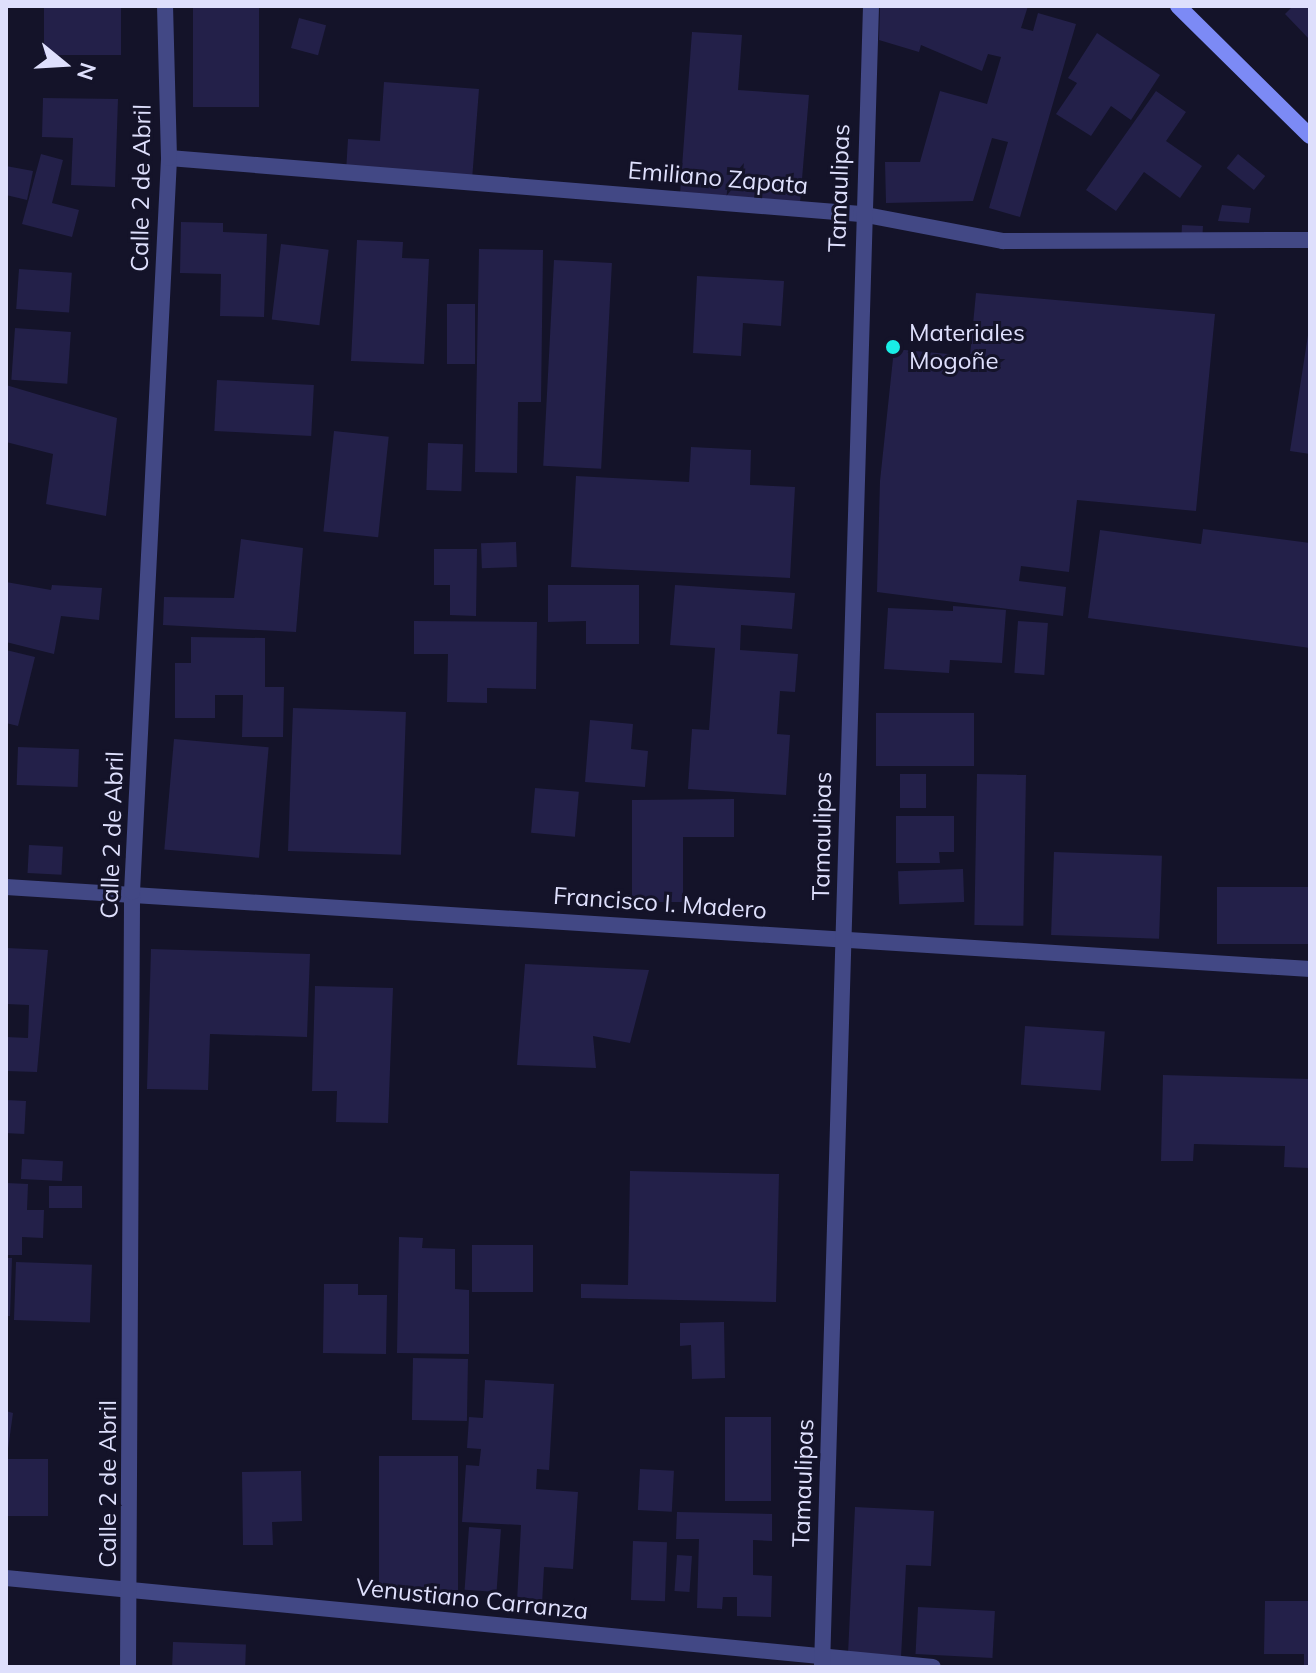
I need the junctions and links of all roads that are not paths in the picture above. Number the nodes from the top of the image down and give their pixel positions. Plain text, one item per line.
1 (165, 6) edge
2 (871, 6) edge
3 (1178, 6) edge
4 (1310, 136) edge
5 (169, 158) junction
6 (861, 214) junction
7 (1310, 240) edge
8 (6, 887) edge
9 (132, 892) junction
10 (844, 939) junction
11 (1310, 969) edge
12 (6, 1578) edge
13 (132, 1590) junction
14 (822, 1663) edge
15 (128, 1667) edge
16 (933, 1667) edge

1 - 5 street, Calle 2 de Abril
2 - 6 street, Tamaulipas
3 - 4 main road
5 - 6 street, Emiliano Zapata
5 - 9 street, Calle 2 de Abril
6 - 7 street, Emiliano Zapata
6 - 10 street, Tamaulipas
8 - 9 street, Francisco I. Madero
9 - 10 street, Francisco I. Madero
9 - 13 street, Calle 2 de Abril
10 - 11 street, Francisco I. Madero
10 - 14 street, Tamaulipas
12 - 13 street, Venustiano Carranza
13 - 14 street, Venustiano Carranza
13 - 15 street, Calle 2 de Abril
14 - 16 street, Venustiano Carranza

